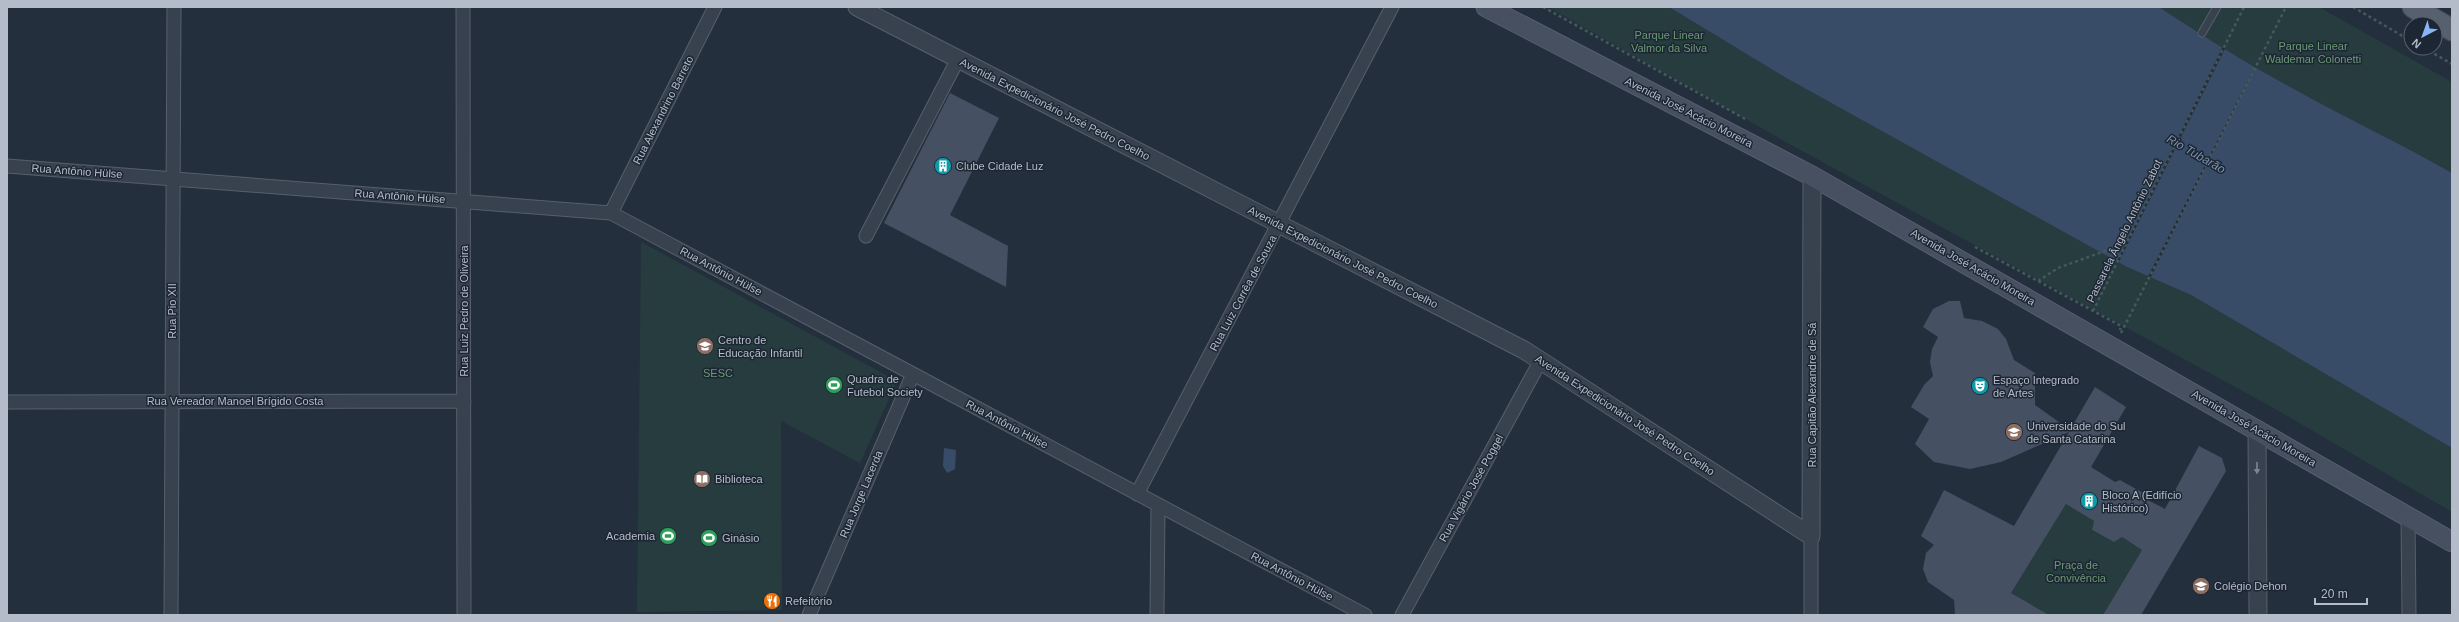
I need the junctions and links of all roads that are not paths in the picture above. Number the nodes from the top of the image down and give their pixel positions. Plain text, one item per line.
1 (174, 7) edge
2 (463, 7) edge
3 (715, 7) edge
4 (857, 7) edge
5 (1392, 7) edge
6 (1486, 7) edge
7 (2217, 7) edge
8 (2413, 7) edge
9 (2452, 30) edge
10 (2202, 33) dead end
11 (958, 59) junction
12 (7, 166) edge
13 (1812, 176) junction
14 (173, 179) junction
15 (464, 201) junction
16 (611, 213) junction
17 (1279, 224) junction
18 (866, 236) dead end
19 (1541, 360) junction
20 (913, 374) junction
21 (464, 401) junction
22 (7, 402) edge
23 (172, 402) junction
24 (2257, 429) junction
25 (1137, 494) junction
26 (1158, 505) junction
27 (2408, 516) junction
28 (1812, 536) junction
29 (2452, 542) edge
30 (171, 615) edge
31 (464, 615) edge
32 (809, 615) edge
33 (1157, 615) edge
34 (1365, 615) edge
35 (1402, 615) edge
36 (1811, 615) edge
37 (2258, 615) edge
38 (2409, 615) edge

1 - 14 street, Rua Pio XII
2 - 15 street, Rua Luiz Pedro de Oliveira
3 - 16 street, Rua Alexandrino Barreto
4 - 11 street, Avenida Expedicionário José Pedro Coelho
5 - 17 street, Rua Luiz Corrêa de Souza
6 - 13 main road, Avenida José Acácio Moreira
7 - 10 lane
8 - 9 main road
11 - 17 street, Avenida Expedicionário José Pedro Coelho
11 - 18 street
12 - 14 street, Rua Antônio Hülse
13 - 24 main road, Avenida José Acácio Moreira
13 - 28 street, Rua Capitão Alexandre de Sá
14 - 15 street, Rua Antônio Hülse
14 - 23 street, Rua Pio XII
15 - 16 street, Rua Antônio Hülse
15 - 21 street, Rua Luiz Pedro de Oliveira
16 - 20 street, Rua Antônio Hülse
17 - 19 street, Avenida Expedicionário José Pedro Coelho
17 - 25 street, Rua Luiz Corrêa de Souza
19 - 28 street, Avenida Expedicionário José Pedro Coelho
19 - 35 street, Rua Vigário José Poggel
20 - 25 street, Rua Antônio Hülse
20 - 32 street, Rua Jorge Lacerda
21 - 23 street, Rua Vereador Manoel Brígido Costa
21 - 31 street, Rua Luiz Pedro de Oliveira
22 - 23 street, Rua Vereador Manoel Brígido Costa
23 - 30 street, Rua Pio XII
24 - 27 main road, Avenida José Acácio Moreira
24 -> 37 street
25 - 26 street, Rua Antônio Hülse
26 - 33 street
26 - 34 street, Rua Antônio Hülse
27 - 29 main road, Avenida José Acácio Moreira
27 - 38 street
28 - 36 street, Rua Capitão Alexandre de Sá

